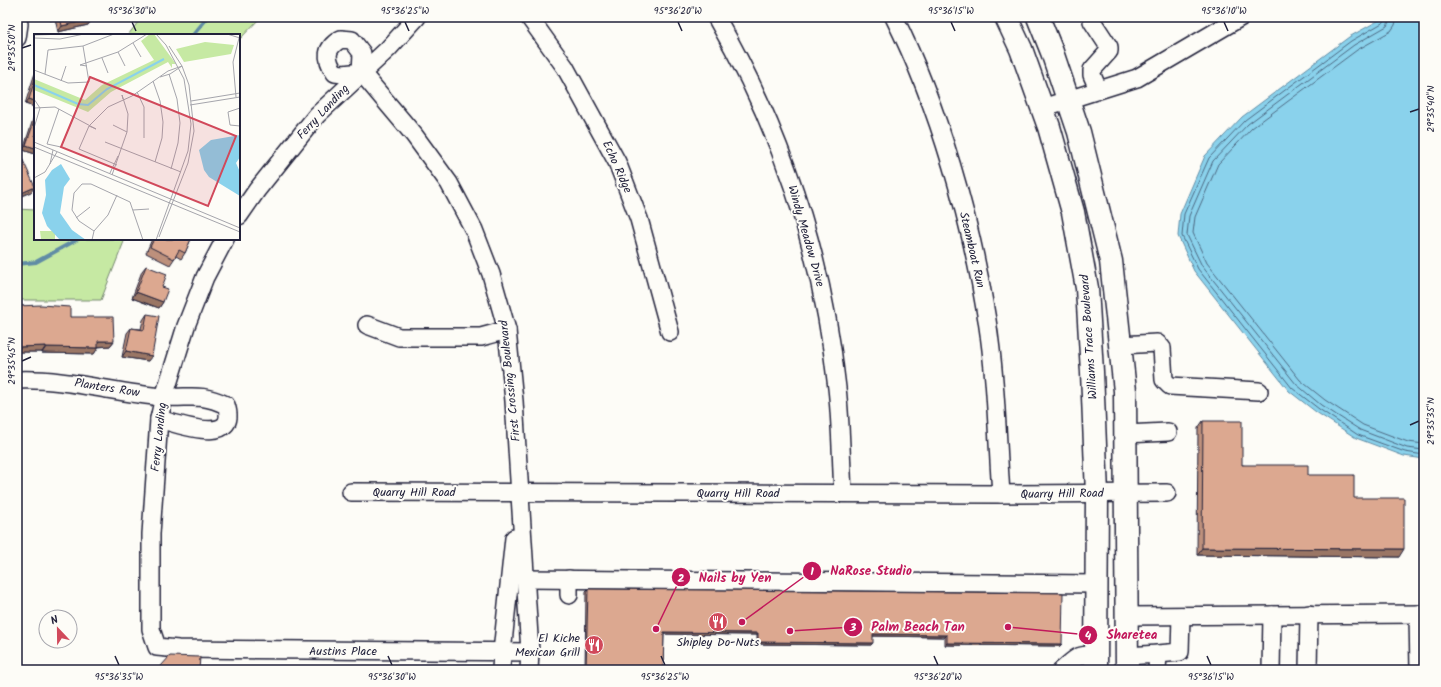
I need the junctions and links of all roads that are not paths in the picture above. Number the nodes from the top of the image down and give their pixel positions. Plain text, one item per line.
1 (418, 17) edge
2 (529, 17) edge
3 (716, 17) edge
4 (894, 17) edge
5 (1006, 17) edge
6 (1038, 17) edge
7 (1241, 17) edge
8 (17, 18) edge
9 (1094, 18) edge
10 (17, 38) edge
11 (361, 72) junction
12 (1098, 90) junction
13 (1068, 99) junction
14 (1042, 108) junction
15 (240, 215) edge
16 (224, 240) edge
17 (367, 325) dead end
18 (507, 330) junction
19 (670, 332) dead end
20 (1120, 345) junction
21 (17, 380) edge
22 (1259, 391) dead end
23 (164, 397) junction
24 (159, 419) junction
25 (1168, 432) dead end
26 (1125, 434) junction
27 (351, 492) dead end
28 (519, 492) junction
29 (843, 493) junction
30 (1125, 493) junction
31 (1167, 493) dead end
32 (1000, 494) junction
33 (1097, 494) junction
34 (525, 579) junction
35 (1097, 584) junction
36 (1309, 614) junction
37 (1421, 614) edge
38 (1272, 615) junction
39 (1127, 616) junction
40 (1181, 616) junction
41 (157, 647) joint
42 (502, 652) junction
43 (530, 652) junction
44 (1096, 662) edge
45 (1157, 662) edge
46 (1127, 663) edge
47 (501, 670) edge
48 (529, 670) edge
49 (1062, 670) edge
50 (1271, 670) edge
51 (1308, 670) edge
52 (1419, 670) edge

1 - 11 street, Ferry Landing
2 - 19 street, Echo Ridge
3 - 29 street, Windy Meadow Drive
4 - 32 street, Steamboat Run
5 - 14 main road, Williams Trace Boulevard
6 - 13 main road
7 - 12 street
8 - 10 street
9 - 12 street
11 - 15 street, Ferry Landing
11 - 18 street, First Crossing Boulevard
12 - 13 street
13 - 14 street
13 - 20 main road
14 - 33 main road, Williams Trace Boulevard
16 - 23 street, Ferry Landing
17 - 18 street
18 - 28 street, First Crossing Boulevard
20 - 22 street
20 - 26 main road
21 - 23 street, Planters Row
23 - 24 street, Ferry Landing
23 - 24 street, Planters Row
24 - 41 street, Ferry Landing
25 - 26 street
26 - 30 main road
27 - 28 street, Quarry Hill Road
28 - 29 street, Quarry Hill Road
28 - 34 street, First Crossing Boulevard
28 - 42 street, First Crossing Boulevard
29 - 32 street, Quarry Hill Road
30 - 31 street, Quarry Hill Road
30 - 33 street, Quarry Hill Road
30 - 39 main road
32 - 33 street, Quarry Hill Road
33 - 35 main road, Williams Trace Boulevard
34 - 35 street
34 - 43 street, First Crossing Boulevard
35 - 44 main road, Williams Trace Boulevard
36 - 37 street
36 - 38 street
36 - 51 street
37 - 52 street
38 - 40 street
38 - 50 street
39 - 40 street
39 - 46 main road
40 - 45 street
41 - 42 street, Austins Place
42 - 43 street, Austins Place
42 - 47 street, First Crossing Boulevard
43 - 48 street, First Crossing Boulevard
44 - 49 street
45 - 46 street

